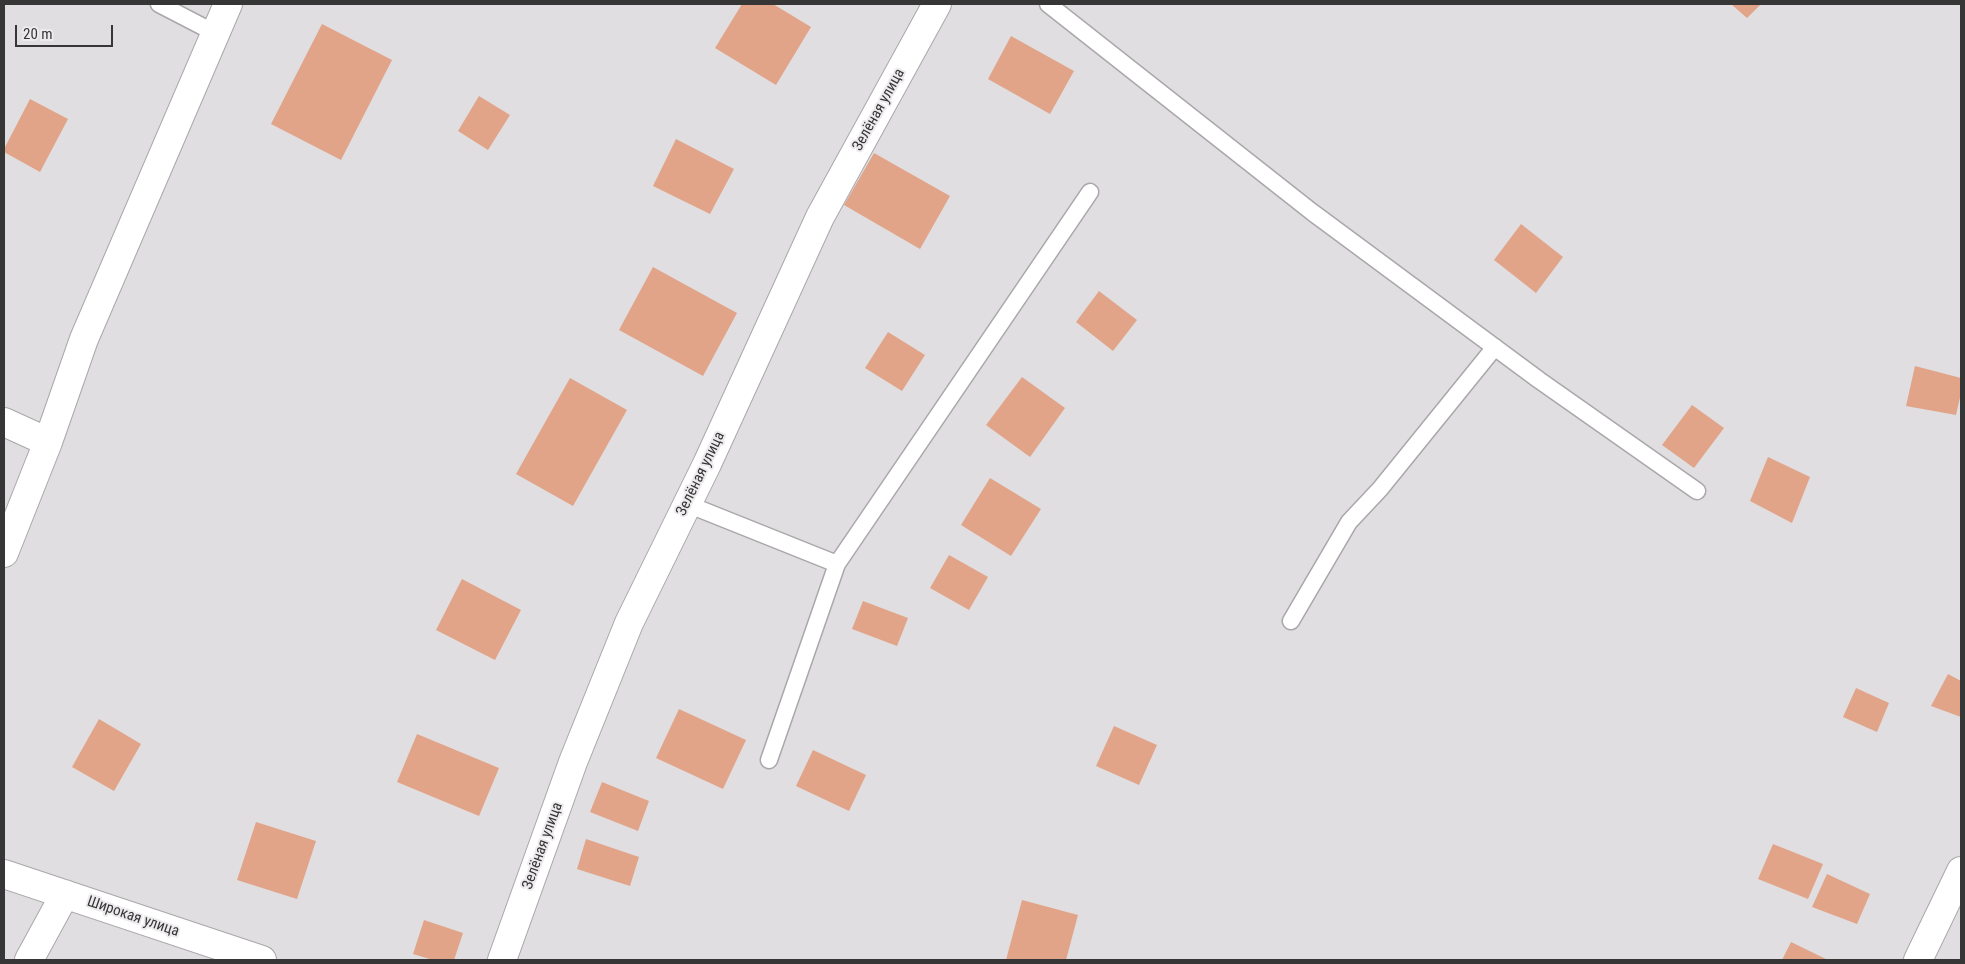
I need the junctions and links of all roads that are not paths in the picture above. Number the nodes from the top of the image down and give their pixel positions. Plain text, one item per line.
1 (159, 4) edge
2 (228, 4) edge
3 (937, 4) edge
4 (1048, 4) edge
5 (215, 33) junction
6 (1090, 192) dead end
7 (1495, 347) junction
8 (4, 422) edge
9 (48, 442) junction
10 (1697, 491) dead end
11 (687, 504) junction
12 (4, 553) edge
13 (837, 564) junction
14 (1291, 620) dead end
15 (770, 760) dead end
16 (1961, 871) edge
17 (4, 874) edge
18 (65, 894) junction
19 (29, 960) edge
20 (262, 960) edge
21 (502, 960) edge
22 (1918, 960) edge

1 - 5 lane
2 - 5 street
3 - 11 street, Зелёная улица
4 - 7 lane
5 - 9 street
6 - 13 lane
7 - 10 lane
7 - 14 lane
8 - 9 street
9 - 12 street
11 - 13 lane
11 - 21 street, Зелёная улица
13 - 15 lane
16 - 22 street
17 - 18 street, Широкая улица
18 - 19 street
18 - 20 street, Широкая улица

